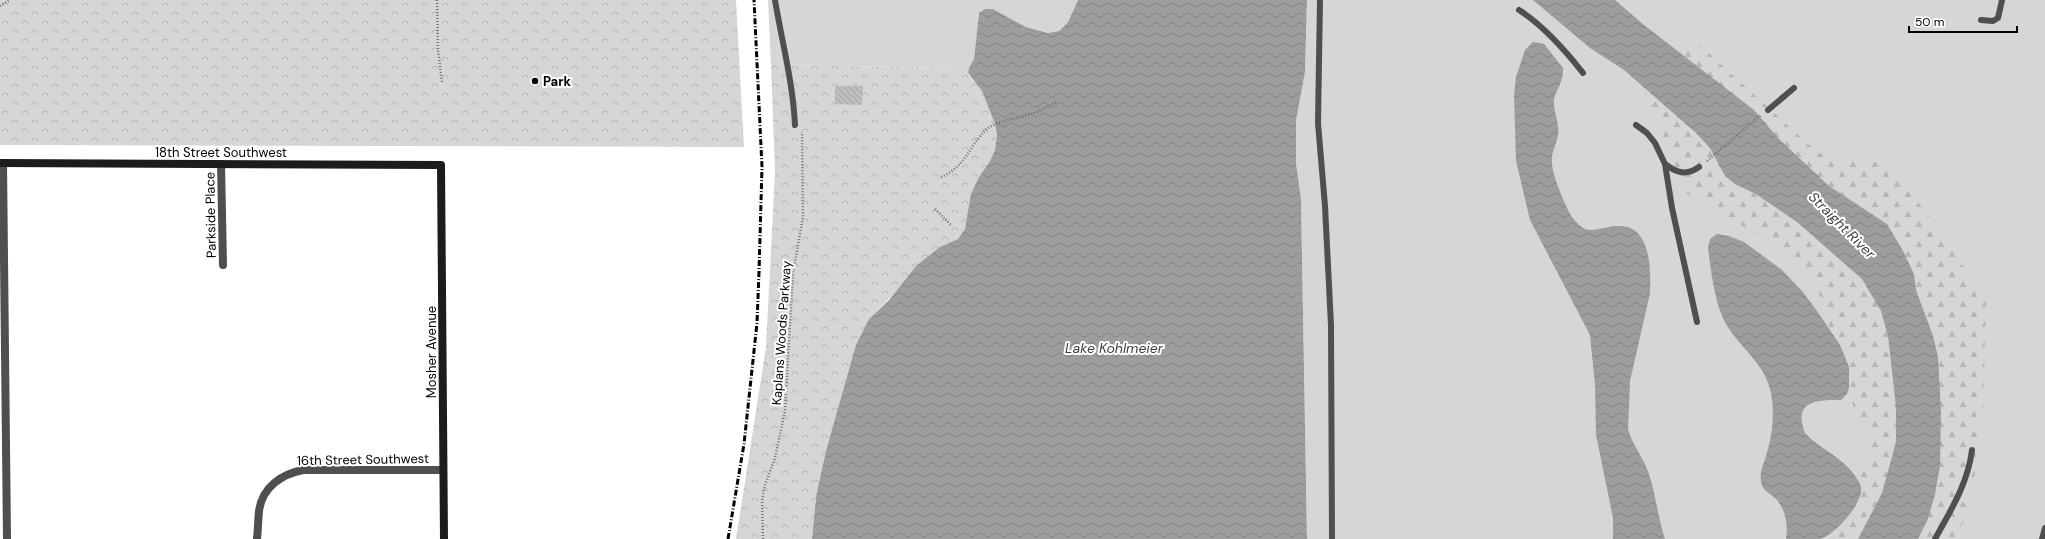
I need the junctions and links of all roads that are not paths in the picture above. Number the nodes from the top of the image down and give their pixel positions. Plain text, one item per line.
1 (775, 0) edge
2 (1320, 0) edge
3 (2002, 0) edge
4 (1519, 10) dead end
5 (1982, 20) dead end
6 (1583, 73) dead end
7 (1794, 88) dead end
8 (1768, 110) road end
9 (795, 125) dead end
10 (1636, 125) dead end
11 (2, 163) edge
12 (222, 164) junction
13 (1665, 164) junction
14 (441, 165) joint
15 (1699, 167) road end
16 (223, 266) dead end
17 (1697, 322) dead end
18 (3, 378) edge
19 (1972, 450) dead end
20 (443, 470) junction
21 (2045, 528) edge
22 (7, 539) edge
23 (256, 539) edge
24 (444, 539) edge
25 (1332, 539) edge
26 (1934, 539) edge
27 (2042, 539) edge

1 - 9 lane
2 - 25 lane
3 - 5 lane
4 - 6 lane
7 - 8 lane
10 - 13 lane
11 - 12 street, 18th Street Southwest
11 - 18 street
12 - 14 street, 18th Street Southwest
12 - 16 street, Parkside Place
13 - 15 lane
13 - 17 lane
14 - 20 street, Mosher Avenue
18 - 22 street
19 - 26 lane
20 - 23 street, 16th Street Southwest
20 - 24 street, Mosher Avenue
21 - 27 lane

